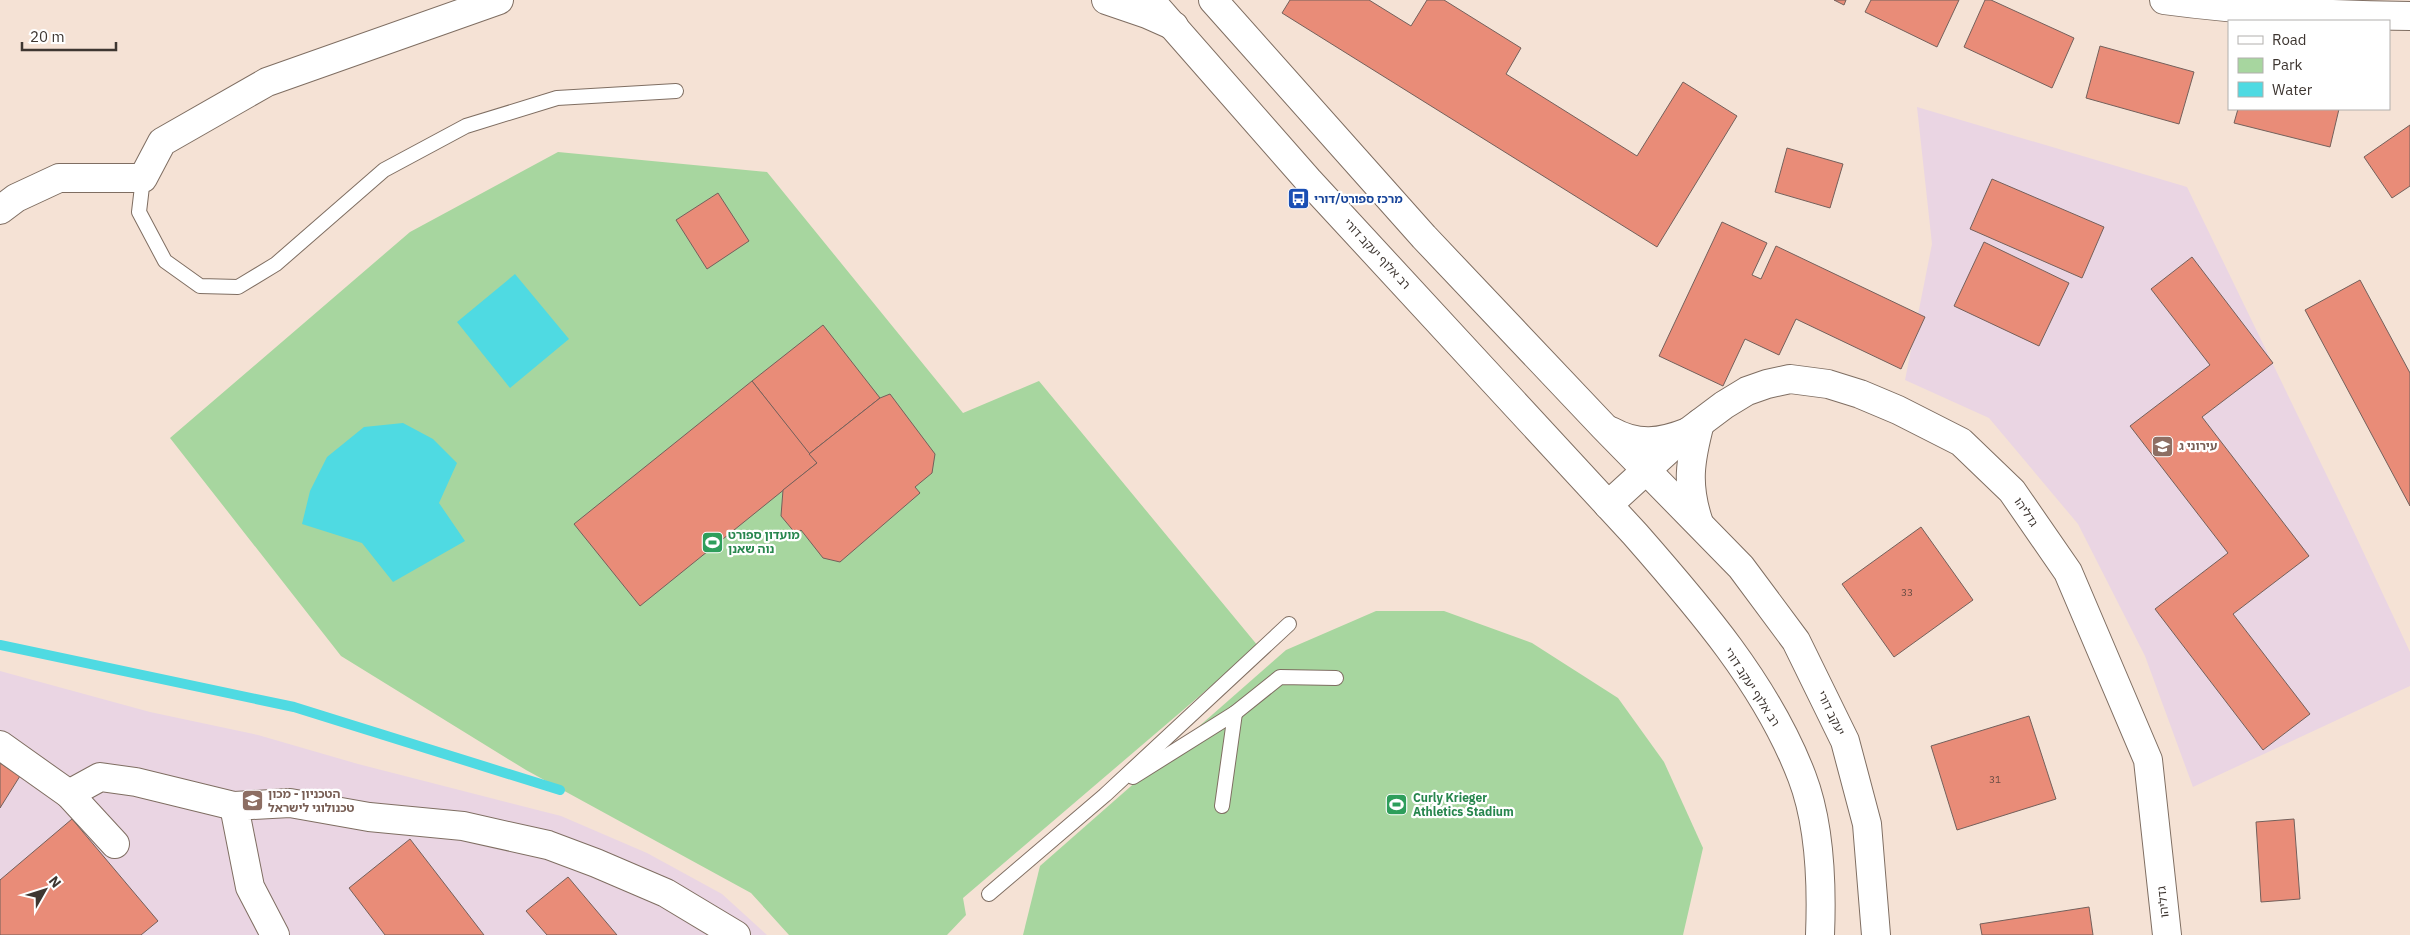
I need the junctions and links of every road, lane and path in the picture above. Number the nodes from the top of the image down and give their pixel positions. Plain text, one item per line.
1 (499, 0) edge
2 (1106, 0) edge
3 (1150, 0) edge
4 (1213, 0) edge
5 (2164, 0) edge
6 (2410, 16) edge
7 (1174, 26) junction
8 (676, 91) dead end
9 (143, 178) junction
10 (0, 210) edge
11 (1604, 427) junction
12 (1694, 427) junction
13 (1646, 471) junction
14 (1608, 505) junction
15 (1701, 527) junction
16 (1289, 624) dead end
17 (1336, 678) dead end
18 (1235, 713) junction
19 (0, 745) edge
20 (69, 794) junction
21 (1105, 795) junction
22 (234, 806) junction
23 (1222, 806) dead end
24 (115, 844) dead end
25 (989, 894) dead end
26 (275, 935) edge
27 (736, 935) edge
28 (1820, 935) edge
29 (1876, 935) edge
30 (2166, 935) edge

1 - 9 street
2 - 7 street
3 - 7 street, רב אלוף יעקב דורי
4 - 11 street
5 - 6 street
7 - 14 street, רב אלוף יעקב דורי
8 - 9 lane
9 - 10 street
11 - 12 street
11 - 13 street
12 - 13 street, גדליהו
12 - 15 street
12 - 30 street, גדליהו
13 - 14 street
13 - 15 street
14 - 28 street, רב אלוף יעקב דורי
15 - 29 street, יעקב דורי
16 - 21 lane
17 - 18 lane
18 - 21 lane
18 - 23 lane
19 - 20 street
20 - 22 street
20 - 24 street
21 - 25 lane
22 - 26 street
22 - 27 street

